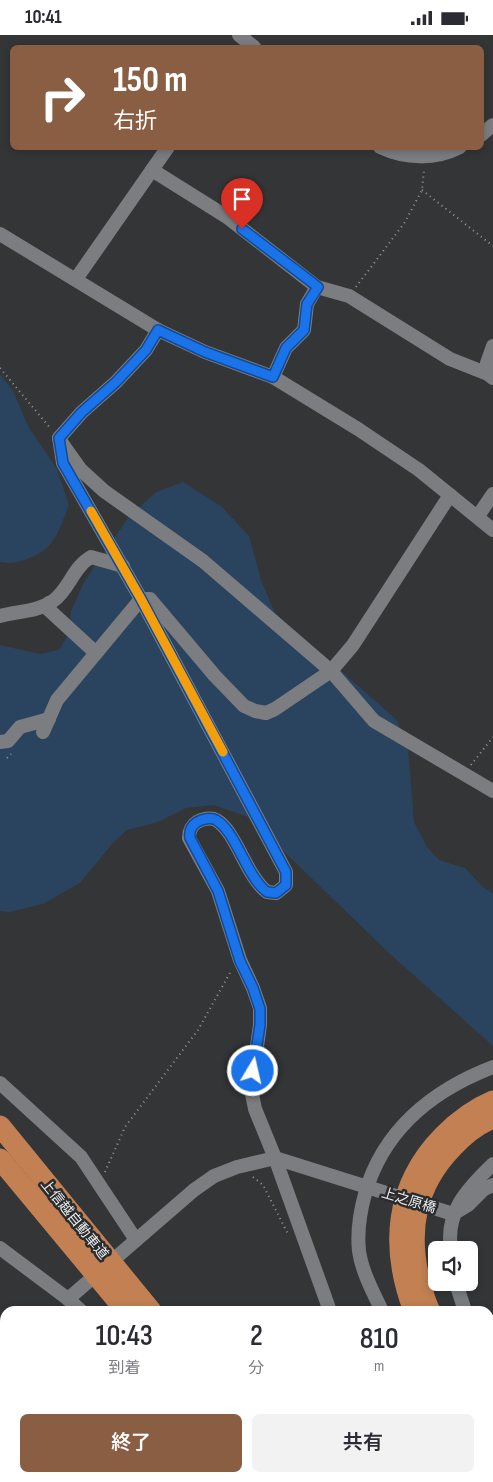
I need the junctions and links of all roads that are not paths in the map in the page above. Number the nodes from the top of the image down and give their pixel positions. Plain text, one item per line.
1 (166, 150) edge
2 (386, 150) edge
3 (452, 150) edge
4 (152, 170) junction
5 (0, 234) edge
6 (76, 279) junction
7 (318, 287) junction
8 (158, 330) junction
9 (493, 346) edge
10 (490, 376) edge
11 (273, 377) junction
12 (59, 438) junction
13 (493, 494) edge
14 (450, 495) junction
15 (478, 516) junction
16 (493, 529) edge
17 (123, 565) junction
18 (141, 599) junction
19 (49, 603) junction
20 (0, 616) edge
21 (96, 653) junction
22 (331, 671) junction
23 (49, 719) junction
24 (43, 732) dead end
25 (0, 742) edge
26 (493, 791) edge
27 (493, 1067) edge
28 (0, 1083) edge
29 (493, 1101) edge
30 (493, 1118) edge
31 (0, 1126) edge
32 (275, 1158) junction
33 (0, 1159) edge
34 (493, 1164) edge
35 (493, 1185) edge
36 (370, 1188) junction
37 (449, 1212) junction
38 (450, 1241) edge
39 (134, 1242) junction
40 (0, 1248) edge
41 (459, 1291) edge
42 (73, 1295) junction
43 (78, 1306) edge
44 (122, 1306) edge
45 (147, 1306) edge
46 (328, 1306) edge
47 (380, 1306) edge
48 (412, 1306) edge
49 (428, 1306) edge
50 (463, 1306) edge

1 - 4 street
2 - 3 street
4 - 6 street
4 - 7 street
5 - 6 street
6 - 8 street
7 - 10 street
7 - 11 street
8 - 11 street
8 - 12 street
9 - 10 street
11 - 14 street
12 - 17 street
12 - 22 street
13 - 15 street
14 - 15 street
14 - 22 street
15 - 16 street
17 - 18 street
17 - 19 street
18 - 21 street
18 - 22 street
18 - 32 street
19 - 20 street
19 - 21 street
21 - 23 street
22 - 26 street
23 - 24 street
23 - 25 street
27 - 36 street
28 - 39 street
29 - 48 highway
30 - 49 highway
31 - 45 highway, 上信越自動車道
32 - 36 street, 上之原橋
32 - 39 street
32 - 46 street
33 - 44 highway, 上信越自動車道
34 - 37 street
35 - 37 street
36 - 37 street, 上之原橋
36 - 47 street
37 - 38 street
39 - 42 street
40 - 42 street
41 - 50 street
42 - 43 street

